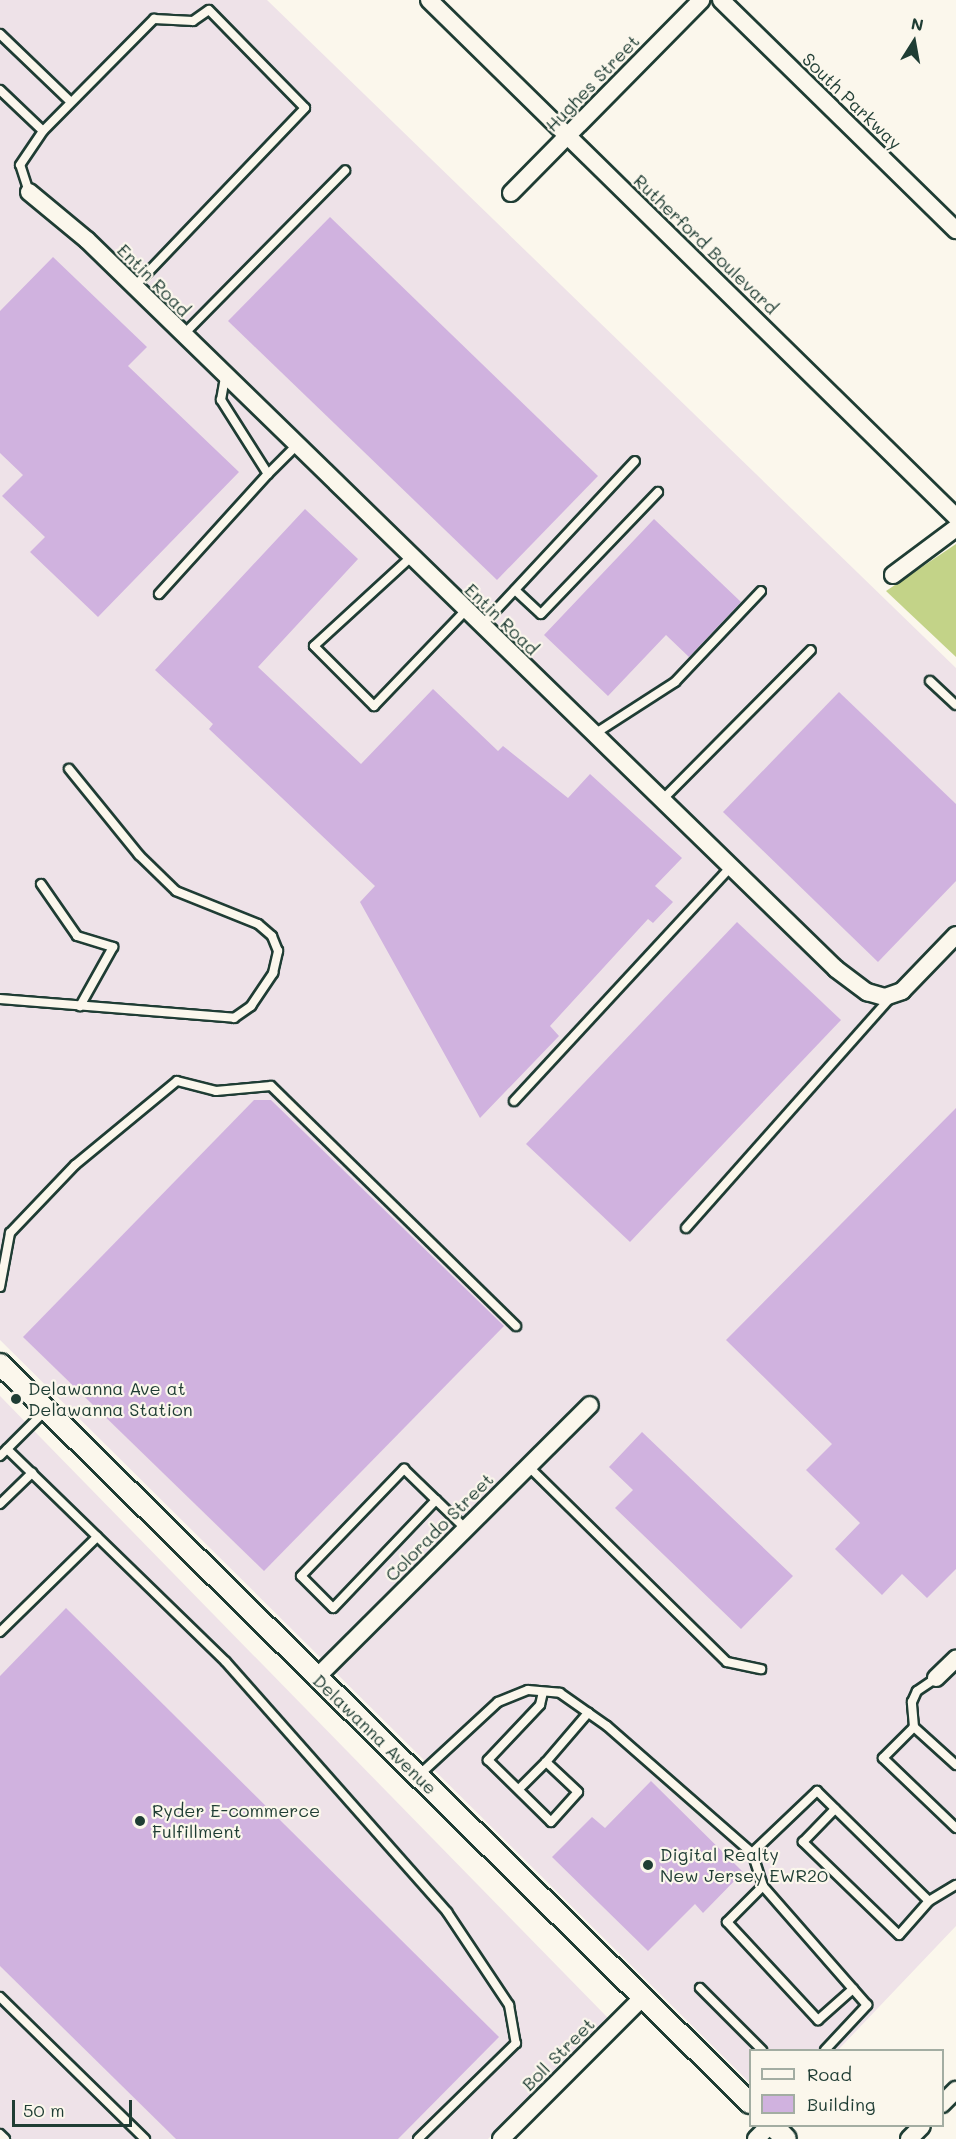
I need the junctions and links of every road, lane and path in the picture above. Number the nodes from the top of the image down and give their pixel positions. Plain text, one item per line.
1 (429, 0) edge
2 (701, 0) edge
3 (721, 0) edge
4 (0, 34) edge
5 (0, 90) edge
6 (71, 102) junction
7 (43, 131) junction
8 (568, 135) junction
9 (345, 171) dead end
10 (29, 192) joint
11 (511, 193) dead end
12 (956, 230) edge
13 (134, 287) junction
14 (183, 336) junction
15 (225, 378) junction
16 (295, 447) junction
17 (635, 461) dead end
18 (268, 474) junction
19 (658, 492) dead end
20 (956, 516) edge
21 (956, 528) edge
22 (410, 558) junction
23 (893, 575) dead end
24 (515, 590) junction
25 (761, 591) dead end
26 (159, 594) dead end
27 (465, 611) junction
28 (480, 626) junction
29 (811, 650) dead end
30 (930, 681) dead end
31 (956, 705) edge
32 (596, 733) junction
33 (69, 769) dead end
34 (662, 800) junction
35 (731, 867) junction
36 (41, 885) dead end
37 (956, 934) edge
38 (893, 994) junction
39 (0, 999) edge
40 (80, 1006) junction
41 (514, 1101) dead end
42 (686, 1228) dead end
43 (0, 1287) edge
44 (516, 1326) dead end
45 (0, 1364) edge
46 (590, 1405) dead end
47 (46, 1410) junction
48 (3, 1452) edge
49 (528, 1466) junction
50 (32, 1473) junction
51 (436, 1500) junction
52 (0, 1504) edge
53 (465, 1528) junction
54 (97, 1537) junction
55 (0, 1632) edge
56 (956, 1659) edge
57 (761, 1669) dead end
58 (317, 1677) junction
59 (936, 1678) joint
60 (543, 1692) junction
61 (588, 1713) junction
62 (914, 1727) junction
63 (546, 1762) junction
64 (956, 1765) edge
65 (418, 1776) junction
66 (519, 1789) junction
67 (836, 1809) junction
68 (956, 1828) edge
69 (752, 1853) junction
70 (956, 1885) edge
71 (763, 1886) junction
72 (929, 1901) junction
73 (700, 1988) dead end
74 (853, 1989) junction
75 (0, 1997) edge
76 (643, 1997) junction
77 (761, 2049) edge
78 (826, 2049) edge
79 (956, 2090) edge
80 (749, 2102) edge
81 (944, 2102) edge
82 (770, 2127) edge
83 (772, 2127) edge
84 (921, 2127) edge
85 (0, 2134) edge
86 (5, 2139) edge
87 (145, 2139) edge
88 (418, 2139) edge
89 (501, 2139) edge
90 (756, 2139) edge
91 (786, 2139) edge
92 (909, 2139) edge

1 - 8 street, Rutherford Boulevard
2 - 8 street, Hughes Street
3 - 12 street, South Parkway
4 - 6 lane
5 - 7 lane
6 - 7 lane
6 - 13 lane
7 - 10 lane
8 - 11 street, Hughes Street
8 - 20 street, Rutherford Boulevard
9 - 14 lane
10 - 13 street, Entin Road
13 - 14 street, Entin Road
14 - 15 street, Entin Road
15 - 16 street, Entin Road
15 - 18 lane
16 - 18 lane
16 - 22 street, Entin Road
17 - 24 lane
18 - 26 lane
19 - 24 lane
21 - 23 street
22 - 27 street, Entin Road
22 - 27 lane
24 - 28 lane
25 - 32 lane
27 - 28 street, Entin Road
28 - 32 street, Entin Road
29 - 34 lane
30 - 31 lane
32 - 34 street, Entin Road
33 - 40 lane
34 - 35 street, Entin Road
35 - 38 street, Entin Road
35 - 41 lane
36 - 40 lane
37 - 38 street
38 - 42 lane
39 - 40 lane
43 - 44 lane
45 - 47 street, Delawanna Avenue
46 - 49 street, Colorado Street
47 - 48 lane
47 - 58 street, Delawanna Avenue
48 - 50 lane
49 - 53 street, Colorado Street
49 - 57 lane
50 - 52 lane
50 - 54 lane
51 - 51 lane
51 - 53 lane
53 - 58 street, Colorado Street
54 - 55 lane
54 - 88 lane
56 - 59 street
58 - 65 street, Delawanna Avenue
59 - 62 lane
60 - 61 lane
60 - 65 lane
60 - 66 lane
61 - 63 lane
61 - 69 lane
62 - 64 lane
62 - 68 lane
63 - 66 lane
63 - 66 lane
65 - 76 street, Delawanna Avenue
67 - 69 lane
67 - 72 lane
67 - 72 lane
69 - 71 lane
70 - 72 lane
71 - 74 lane
71 - 74 lane
73 - 77 lane
74 - 78 lane
75 - 87 lane
76 - 80 street, Delawanna Avenue
76 - 89 street, Boll Street
79 - 81 street
82 - 90 street
83 - 91 street
84 - 92 street
85 - 86 lane

